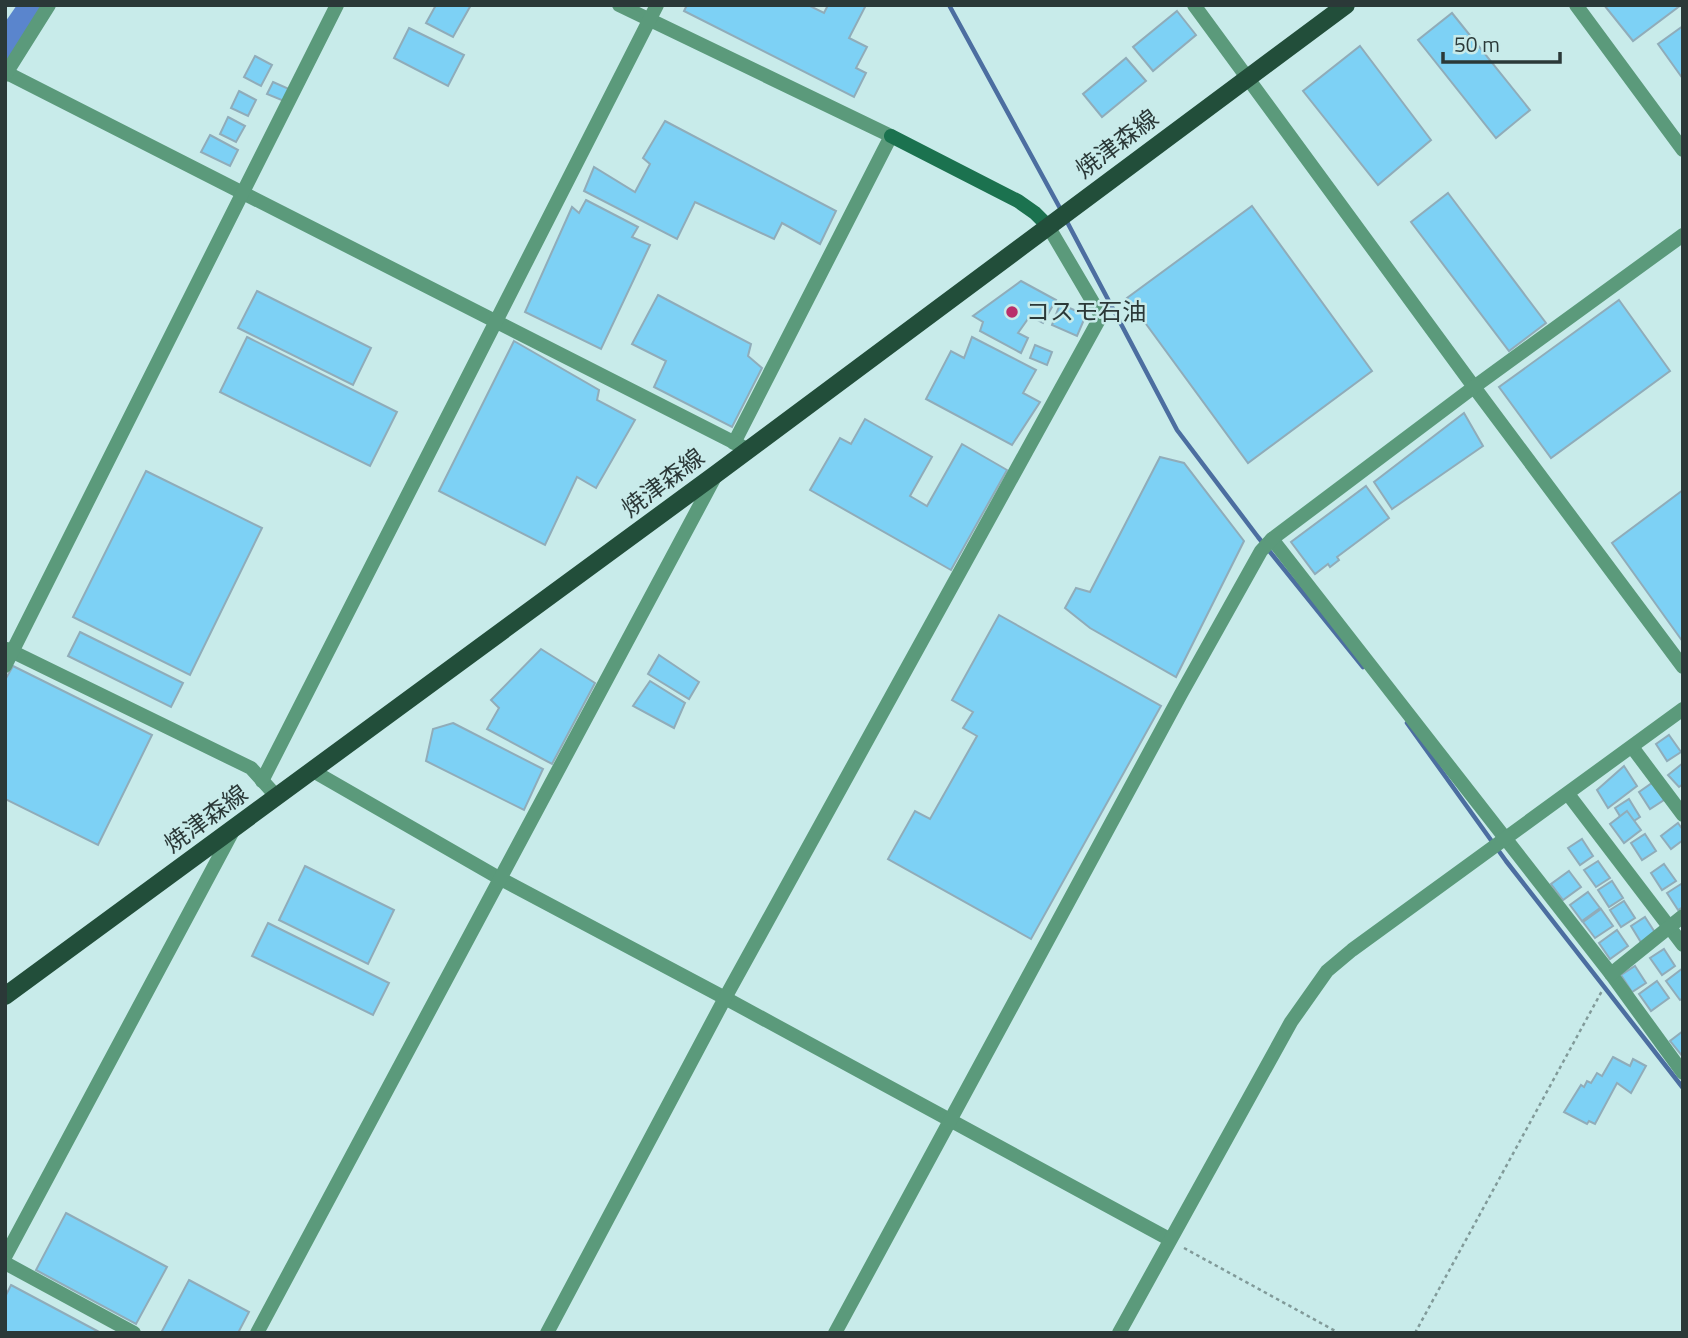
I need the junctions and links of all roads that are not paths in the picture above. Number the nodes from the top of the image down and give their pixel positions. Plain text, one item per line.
1 (49, 5) edge
2 (337, 5) edge
3 (619, 5) edge
4 (657, 5) edge
5 (1194, 5) edge
6 (1346, 5) edge
7 (1576, 5) edge
8 (649, 20) junction
9 (6, 73) edge
10 (1248, 77) junction
11 (891, 136) junction
12 (1683, 149) edge
13 (243, 193) junction
14 (1048, 226) junction
15 (1683, 235) edge
16 (496, 321) junction
17 (1474, 387) junction
18 (741, 446) junction
19 (716, 474) junction
20 (1272, 539) junction
21 (9, 650) edge
22 (5, 666) edge
23 (1683, 667) edge
24 (1683, 709) edge
25 (1632, 747) junction
26 (313, 771) junction
27 (262, 781) junction
28 (1569, 794) junction
29 (277, 797) junction
30 (1683, 814) edge
31 (235, 828) junction
32 (1506, 840) junction
33 (499, 878) junction
34 (1683, 916) edge
35 (1669, 927) junction
36 (1683, 945) edge
37 (1611, 974) junction
38 (5, 996) edge
39 (725, 998) junction
40 (1683, 1073) edge
41 (951, 1122) junction
42 (1169, 1239) junction
43 (5, 1257) edge
44 (5, 1263) edge
45 (134, 1333) edge
46 (257, 1333) edge
47 (547, 1333) edge
48 (835, 1333) edge
49 (1119, 1333) edge

1 - 9 street
2 - 13 street
3 - 8 street
4 - 8 street
5 - 10 street
6 - 10 main road, 焼津森線
7 - 12 street
8 - 11 street
8 - 16 street
9 - 13 street
10 - 14 main road, 焼津森線
10 - 17 street
11 - 14 street
11 - 18 street
13 - 16 street
13 - 21 street
14 - 18 main road, 焼津森線
14 - 39 street
15 - 17 street
16 - 18 street
16 - 27 street
17 - 20 street
17 - 23 street
18 - 19 main road, 焼津森線
19 - 26 main road, 焼津森線
19 - 33 street
20 - 32 street
20 - 41 street
21 - 22 street
21 - 27 street
24 - 25 street
25 - 28 street
25 - 30 street
26 - 29 main road, 焼津森線
26 - 33 street
27 - 29 street
28 - 32 street
28 - 35 street
29 - 31 main road, 焼津森線
31 - 38 main road, 焼津森線
31 - 43 street
32 - 37 street
32 - 42 street
33 - 39 street
33 - 46 street
34 - 35 street
35 - 36 street
35 - 37 street
37 - 40 street
39 - 41 street
39 - 47 street
41 - 42 street
41 - 48 street
42 - 49 street
44 - 45 street

